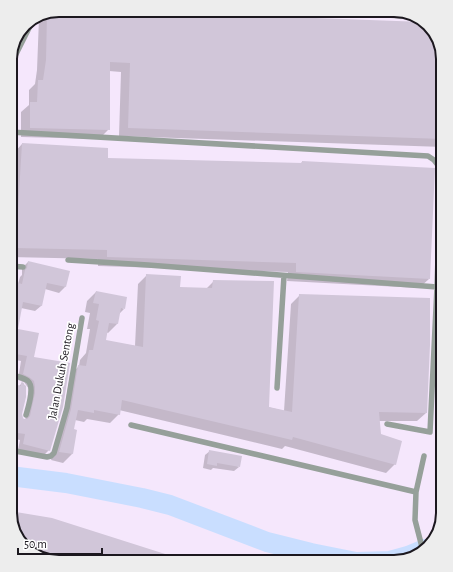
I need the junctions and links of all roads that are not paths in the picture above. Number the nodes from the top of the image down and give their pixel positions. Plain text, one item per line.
1 (27, 31) edge
2 (18, 49) edge
3 (17, 132) edge
4 (436, 163) edge
5 (68, 260) dead end
6 (17, 267) edge
7 (23, 267) dead end
8 (284, 276) junction
9 (436, 287) edge
10 (436, 308) edge
11 (82, 318) dead end
12 (17, 377) edge
13 (277, 388) dead end
14 (26, 416) dead end
15 (387, 424) dead end
16 (131, 425) dead end
17 (17, 451) edge
18 (424, 456) dead end
19 (416, 492) junction
20 (422, 545) edge

1 - 2 lane
3 - 4 lane
5 - 8 lane
6 - 7 lane
8 - 9 lane
8 - 13 lane
10 - 15 lane
11 - 17 lane, Jalan Dukuh Sentong
12 - 14 lane
16 - 19 lane
18 - 19 lane
19 - 20 lane

